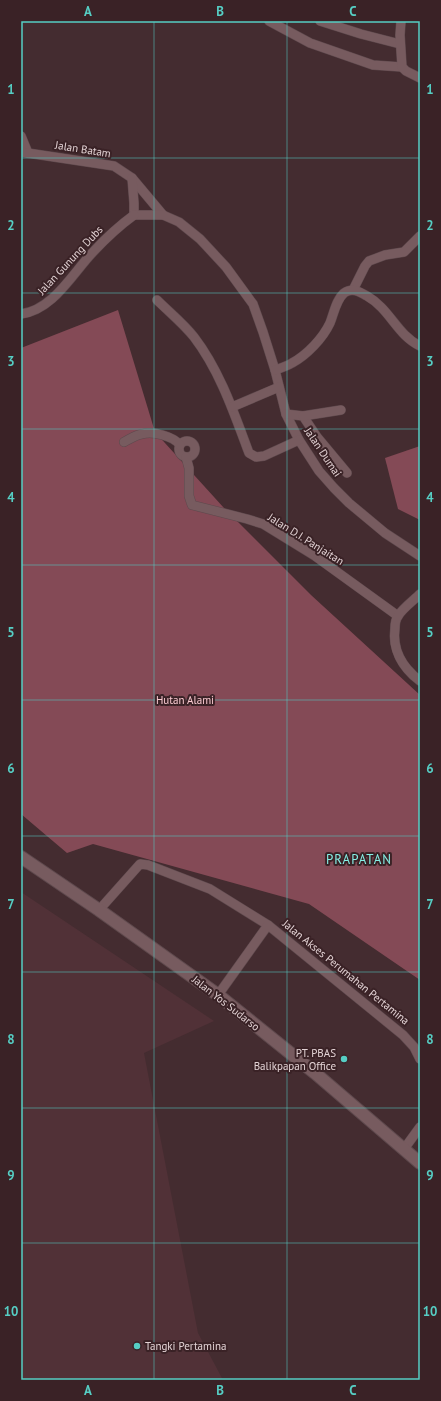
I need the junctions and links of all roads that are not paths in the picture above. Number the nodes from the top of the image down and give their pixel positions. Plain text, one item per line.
1 (269, 21) edge
2 (320, 21) edge
3 (401, 21) edge
4 (397, 43) junction
5 (397, 67) junction
6 (420, 78) edge
7 (21, 136) edge
8 (24, 153) edge
9 (132, 178) junction
10 (134, 215) junction
11 (163, 215) junction
12 (420, 236) edge
13 (353, 290) junction
14 (157, 300) dead end
15 (21, 314) edge
16 (420, 346) edge
17 (275, 370) junction
18 (280, 387) junction
19 (232, 407) junction
20 (341, 410) dead end
21 (286, 414) junction
22 (303, 416) junction
23 (299, 440) junction
24 (124, 442) dead end
25 (180, 445) junction
26 (186, 457) junction
27 (347, 473) dead end
28 (420, 556) edge
29 (420, 594) edge
30 (398, 616) junction
31 (420, 681) edge
32 (21, 857) edge
33 (99, 910) junction
34 (268, 925) junction
35 (218, 995) junction
36 (420, 1059) edge
37 (420, 1127) edge
38 (404, 1149) junction
39 (420, 1162) edge

1 - 5 street
2 - 4 street
3 - 4 street
4 - 5 street
5 - 6 street
7 - 8 street, Jalan Batam
8 - 9 street, Jalan Batam
9 - 10 street
9 - 11 street, Jalan Batam
10 - 11 street
10 - 15 street, Jalan Gunung Dubs
11 - 17 street, Jalan Dumai
12 - 13 street
13 - 16 street
13 - 17 street
14 - 19 street
17 - 18 street, Jalan Dumai
18 - 19 street
18 - 21 street, Jalan Dumai
19 - 23 street
20 - 22 street
21 - 22 street
21 - 23 street, Jalan Dumai
22 - 27 street
23 - 28 street, Jalan Dumai
24 - 25 street
25 - 26 street
25 - 26 street
26 - 30 street, Jalan D.I. Panjaitan
29 - 30 street
30 - 31 street
32 - 33 main road, Jalan Yos Sudarso
33 - 34 street, Jalan Akses Perumahan Pertamina
33 - 35 main road, Jalan Yos Sudarso
34 - 35 street, Jalan Akses Perumahan Pertamina
34 - 36 street, Jalan Akses Perumahan Pertamina
35 - 38 main road, Jalan Yos Sudarso
37 - 38 street
38 - 39 main road, Jalan Yos Sudarso

